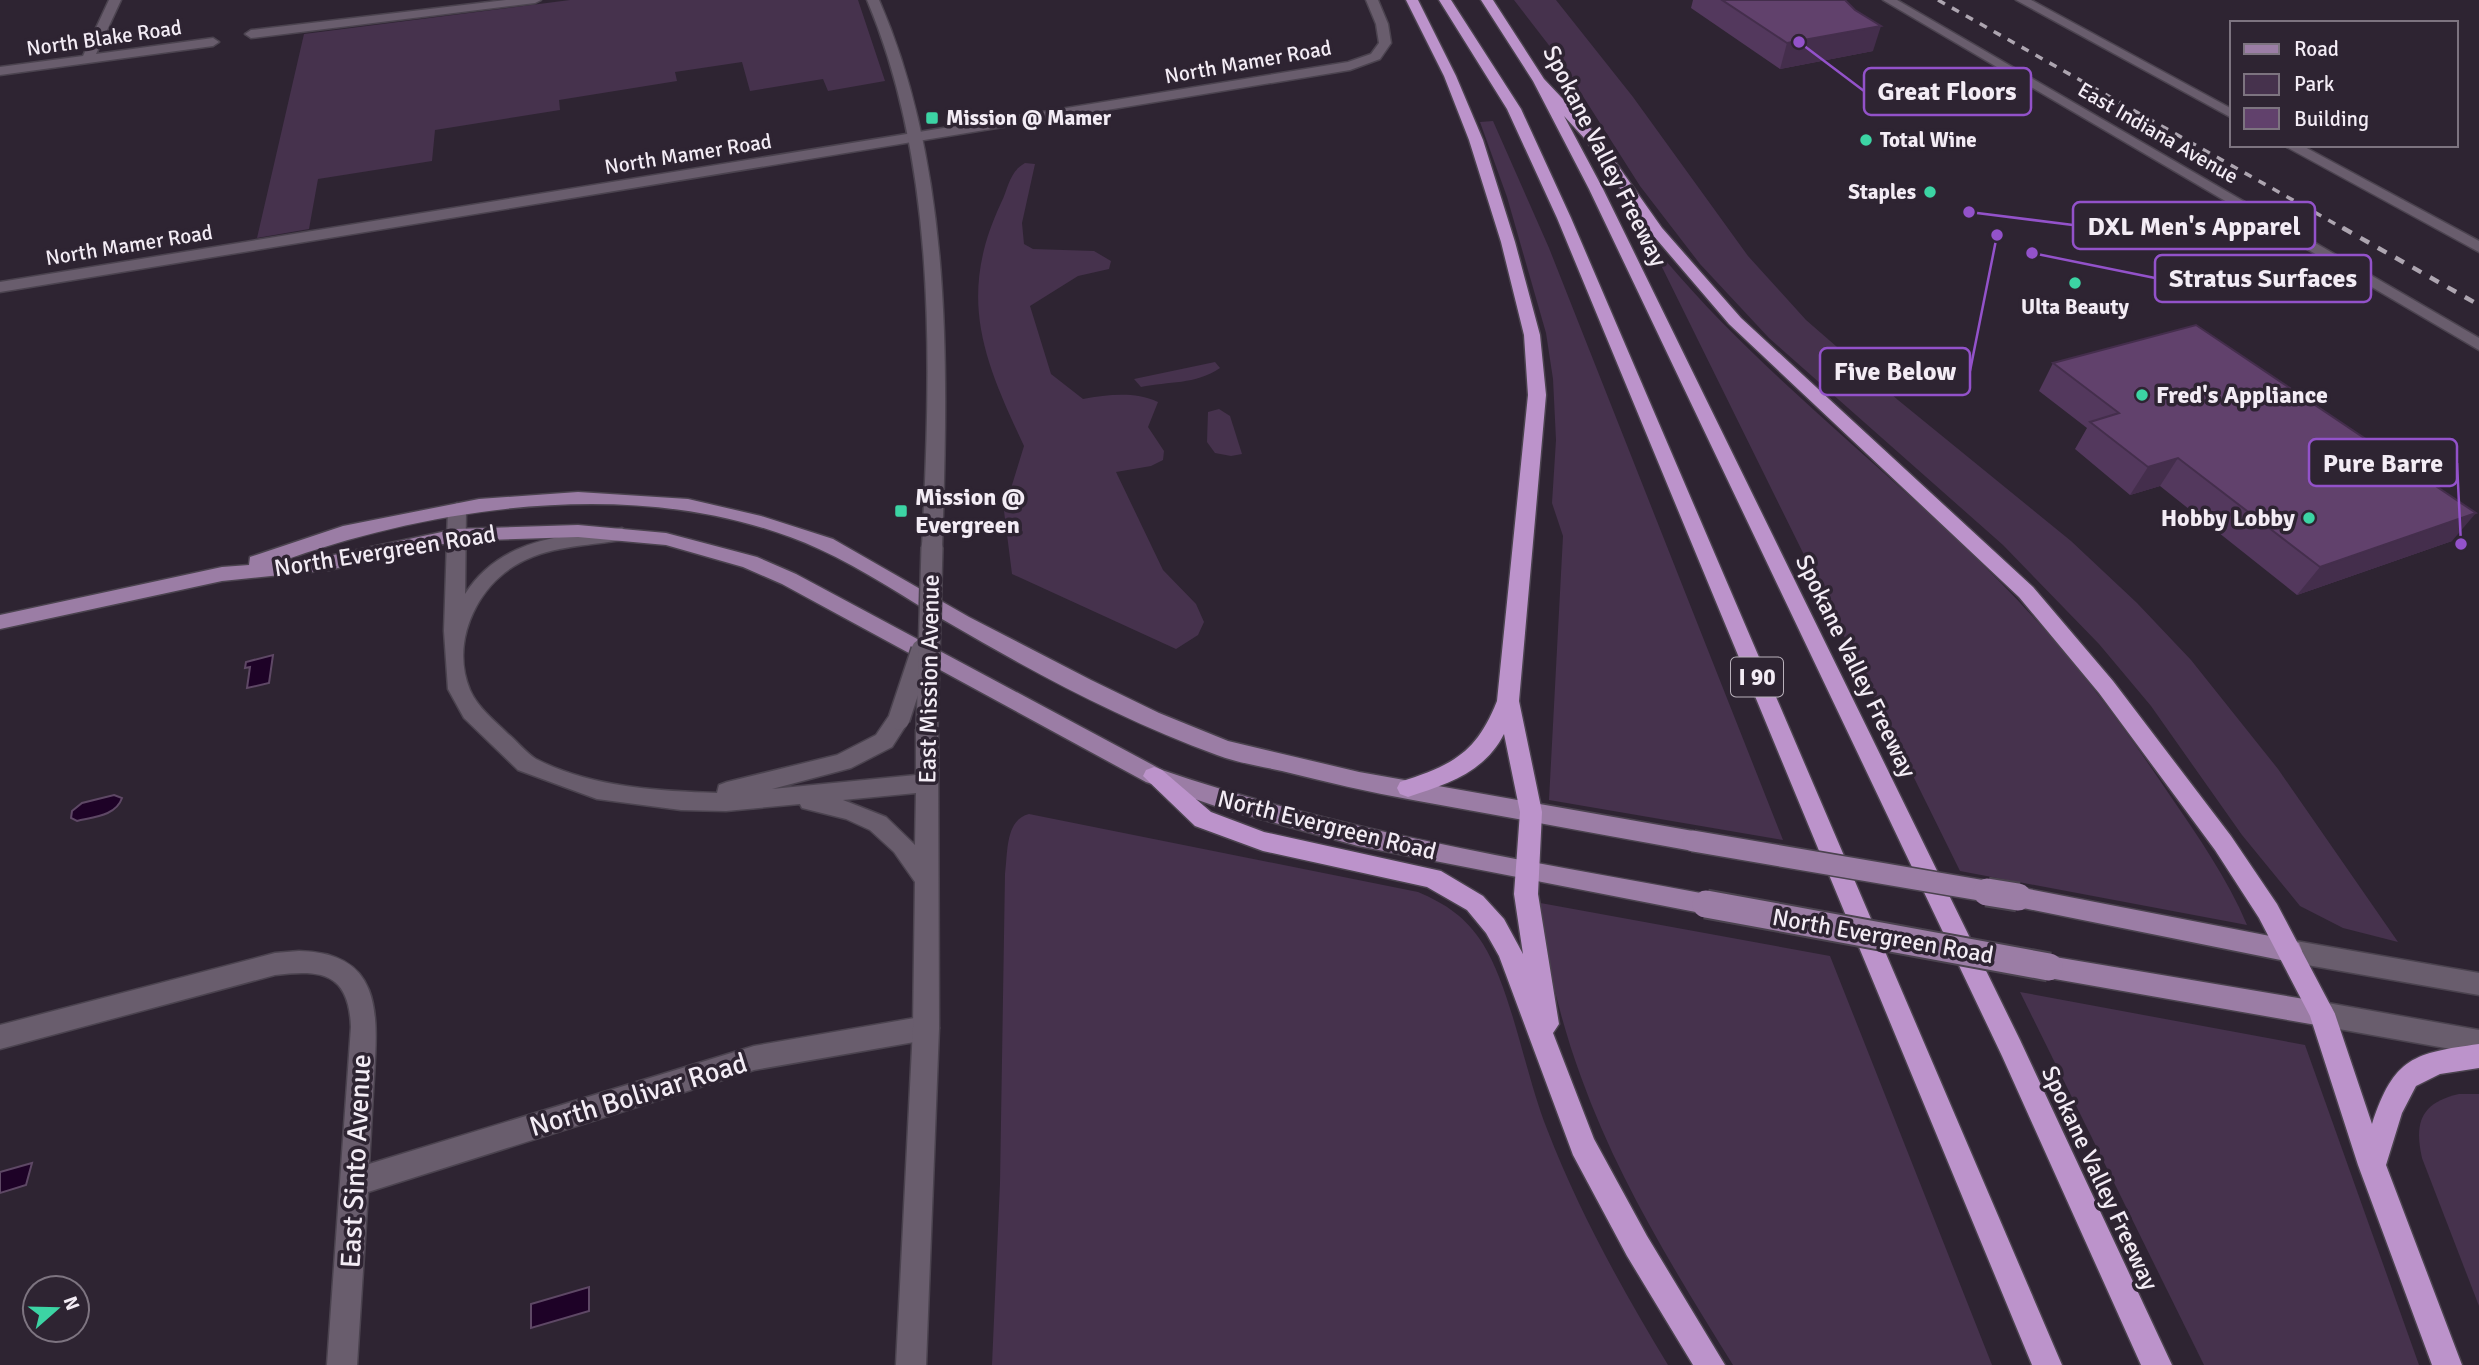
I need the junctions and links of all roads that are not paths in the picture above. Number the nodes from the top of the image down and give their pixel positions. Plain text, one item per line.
1 (115, 0) edge
2 (535, 0) edge
3 (873, 0) edge
4 (1372, 0) edge
5 (1412, 0) edge
6 (1445, 0) edge
7 (1487, 0) edge
8 (1889, 0) edge
9 (2022, 0) edge
10 (251, 34) dead end
11 (213, 42) dead end
12 (88, 59) junction
13 (0, 72) edge
14 (1539, 81) junction
15 (2230, 113) edge
16 (914, 138) junction
17 (2294, 147) edge
18 (2479, 247) edge
19 (0, 287) edge
20 (2479, 345) edge
21 (457, 509) junction
22 (625, 534) junction
23 (456, 535) junction
24 (222, 574) junction
25 (1, 625) edge
26 (929, 628) junction
27 (454, 631) junction
28 (1508, 701) junction
29 (1154, 776) junction
30 (926, 783) junction
31 (1408, 789) junction
32 (781, 797) junction
33 (681, 802) junction
34 (1531, 812) junction
35 (1528, 870) junction
36 (925, 878) junction
37 (2290, 950) junction
38 (2479, 984) edge
39 (2322, 1014) junction
40 (926, 1028) junction
41 (0, 1037) edge
42 (2479, 1042) edge
43 (2479, 1056) edge
44 (1555, 1074) junction
45 (2372, 1165) junction
46 (355, 1182) junction
47 (342, 1365) edge
48 (911, 1365) edge
49 (1710, 1365) edge
50 (2047, 1365) edge
51 (2157, 1365) edge
52 (2447, 1365) edge

1 - 12 street
2 - 10 street
3 - 16 street, East Mission Avenue
4 - 16 street, North Mamer Road
5 - 28 highway
6 - 50 highway, I 90
7 - 14 highway, Spokane Valley Freeway / I 90
8 - 20 street, East Indiana Avenue
9 - 15 street
11 - 12 street, North Blake Road
12 - 13 street, North Blake Road
14 - 37 highway
14 - 51 highway, Spokane Valley Freeway / I 90
16 - 19 street, North Mamer Road
16 - 26 street, East Mission Avenue, bridge
17 - 18 street
21 - 23 street
21 - 24 main road, North Evergreen Road
21 - 31 main road, North Evergreen Road
22 - 23 main road, North Evergreen Road
22 - 27 street
22 - 29 main road, North Evergreen Road
23 - 24 main road, North Evergreen Road
23 - 27 street
24 - 25 main road, North Evergreen Road
26 - 30 street, East Mission Avenue, bridge
26 - 33 street, bridge
27 - 33 street
28 - 31 highway
28 - 34 highway
29 - 35 main road, North Evergreen Road
29 - 44 highway
30 - 32 street
30 - 36 street, East Mission Avenue
31 - 34 main road, North Evergreen Road
32 - 33 street
32 - 36 street
34 - 35 highway
34 - 37 main road, North Evergreen Road, bridge
35 - 39 main road, North Evergreen Road, bridge
35 - 44 highway
36 - 40 street, East Mission Avenue
37 - 38 street, North Evergreen Road
37 - 39 highway
39 - 42 street, North Evergreen Road
39 - 45 highway
40 - 46 street, North Bolivar Road
40 - 48 street, East Mission Avenue
41 - 46 street, East Sinto Avenue
43 - 45 highway
44 - 49 highway
45 - 52 highway
46 - 47 street, East Sinto Avenue

